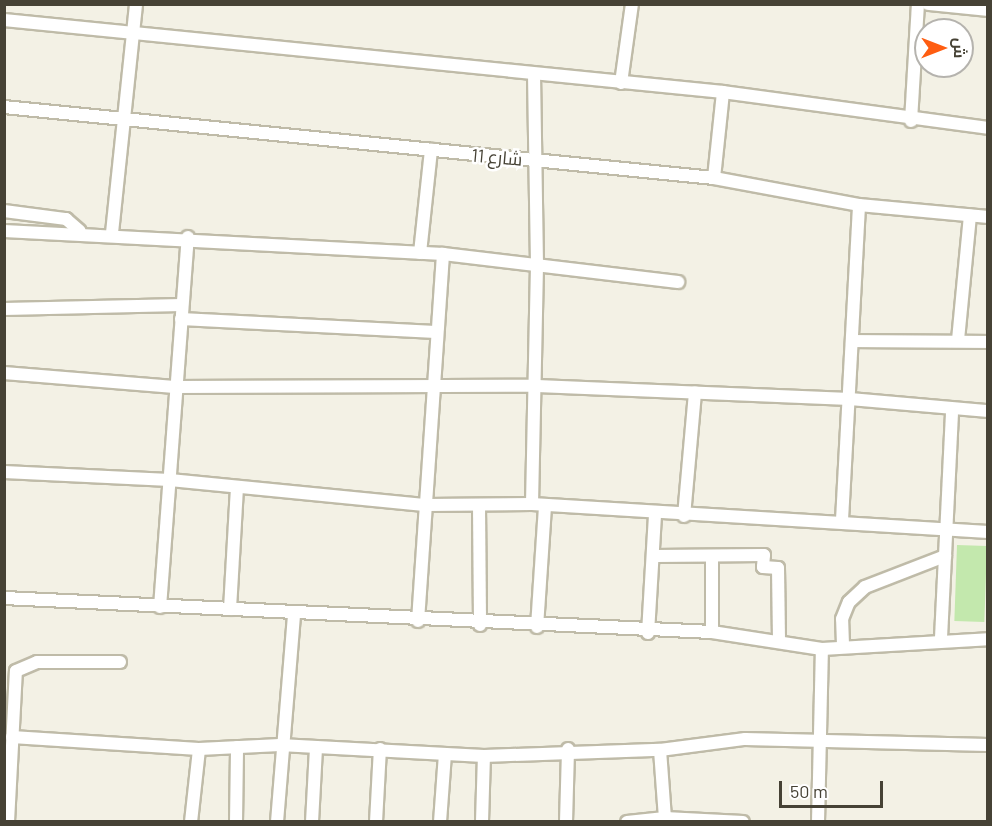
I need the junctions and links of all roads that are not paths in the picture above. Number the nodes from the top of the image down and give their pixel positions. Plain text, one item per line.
1 (136, 4) edge
2 (632, 4) edge
3 (918, 4) edge
4 (928, 4) edge
5 (987, 10) edge
6 (4, 20) edge
7 (134, 36) junction
8 (534, 76) junction
9 (621, 83) junction
10 (723, 92) junction
11 (4, 107) edge
12 (126, 121) junction
13 (911, 121) junction
14 (987, 128) edge
15 (431, 150) junction
16 (537, 160) junction
17 (714, 178) junction
18 (859, 205) junction
19 (4, 211) edge
20 (970, 216) junction
21 (987, 218) edge
22 (4, 231) edge
23 (80, 231) junction
24 (112, 233) junction
25 (188, 237) junction
26 (420, 253) junction
27 (443, 254) junction
28 (537, 265) junction
29 (678, 282) dead end
30 (182, 305) junction
31 (4, 309) edge
32 (181, 319) junction
33 (436, 332) junction
34 (958, 340) junction
35 (853, 341) junction
36 (987, 342) edge
37 (4, 373) edge
38 (537, 386) junction
39 (174, 387) junction
40 (431, 390) junction
41 (694, 392) junction
42 (850, 399) junction
43 (952, 409) junction
44 (987, 411) edge
45 (4, 472) edge
46 (170, 480) junction
47 (237, 486) junction
48 (427, 504) junction
49 (539, 505) junction
50 (478, 506) junction
51 (655, 514) junction
52 (684, 516) junction
53 (842, 520) junction
54 (946, 531) junction
55 (987, 532) edge
56 (656, 556) junction
57 (945, 556) junction
58 (712, 557) junction
59 (4, 598) edge
60 (160, 607) junction
61 (230, 609) junction
62 (294, 613) junction
63 (418, 621) junction
64 (480, 625) junction
65 (537, 627) junction
66 (711, 632) junction
67 (648, 633) junction
68 (941, 638) junction
69 (987, 639) edge
70 (779, 640) junction
71 (843, 645) junction
72 (822, 649) junction
73 (120, 662) dead end
74 (12, 738) junction
75 (818, 740) junction
76 (280, 745) junction
77 (987, 745) edge
78 (237, 747) junction
79 (316, 747) junction
80 (199, 749) junction
81 (380, 749) junction
82 (568, 749) junction
83 (660, 750) junction
84 (445, 754) junction
85 (484, 756) junction
86 (665, 818) junction
87 (8, 822) edge
88 (191, 822) edge
89 (237, 822) edge
90 (277, 822) edge
91 (312, 822) edge
92 (376, 822) edge
93 (441, 822) edge
94 (482, 822) edge
95 (566, 822) edge
96 (627, 822) edge
97 (743, 822) edge
98 (818, 822) edge

1 - 7 street
2 - 9 street
3 - 13 street
4 - 5 street
6 - 7 street
7 - 8 street
7 - 12 street
8 - 9 street
8 - 16 street
9 - 10 street
10 - 13 street
10 - 17 street
11 - 12 street, شارع 11
12 - 15 street, شارع 11
12 - 24 street
13 - 14 street
15 - 16 street, شارع 11
15 - 26 street
16 - 17 street, شارع 11
16 - 28 street
17 - 18 street, شارع 11
18 - 20 street, شارع 11
18 - 35 street
19 - 23 street
20 - 21 street, شارع 11
20 - 34 street
22 - 23 street
23 - 24 street
24 - 25 street
25 - 26 street
25 - 30 street
26 - 27 street
27 - 28 street
27 - 33 street
28 - 29 street
28 - 38 street
30 - 31 street
30 - 32 street
32 - 33 street
32 - 39 street
33 - 40 street
34 - 35 street
34 - 36 street
35 - 42 street
37 - 39 street
38 - 40 street
38 - 41 street
38 - 49 street
39 - 40 street
39 - 46 street
40 - 48 street
41 - 42 street
41 - 52 street
42 - 43 street
42 - 53 street
43 - 44 street
43 - 54 street
45 - 46 street
46 - 47 street
46 - 60 street
47 - 48 street
47 - 61 street
48 - 50 street
48 - 63 street
49 - 50 street
49 - 51 street
49 - 65 street
50 - 64 street
51 - 52 street
51 - 56 street
52 - 53 street
53 - 54 street
54 - 55 street
54 - 57 street
56 - 58 street
56 - 67 street
57 - 68 street
57 - 71 street
58 - 66 street
58 - 70 street
59 - 60 street
60 - 61 street
61 - 62 street
62 - 63 street
62 - 76 street
63 - 64 street
64 - 65 street
65 - 67 street
66 - 67 street
66 - 70 street
68 - 69 street
68 - 71 street
70 - 72 street
71 - 72 street
72 - 75 street
73 - 74 street
74 - 80 street
74 - 87 street
75 - 77 street
75 - 83 street
75 - 98 street
76 - 78 street
76 - 79 street
76 - 90 street
78 - 80 street
78 - 89 street
79 - 81 street
79 - 91 street
80 - 88 street
81 - 84 street
81 - 92 street
82 - 83 street
82 - 85 street
82 - 95 street
83 - 86 street
84 - 85 street
84 - 93 street
85 - 94 street
86 - 96 street
86 - 97 street

